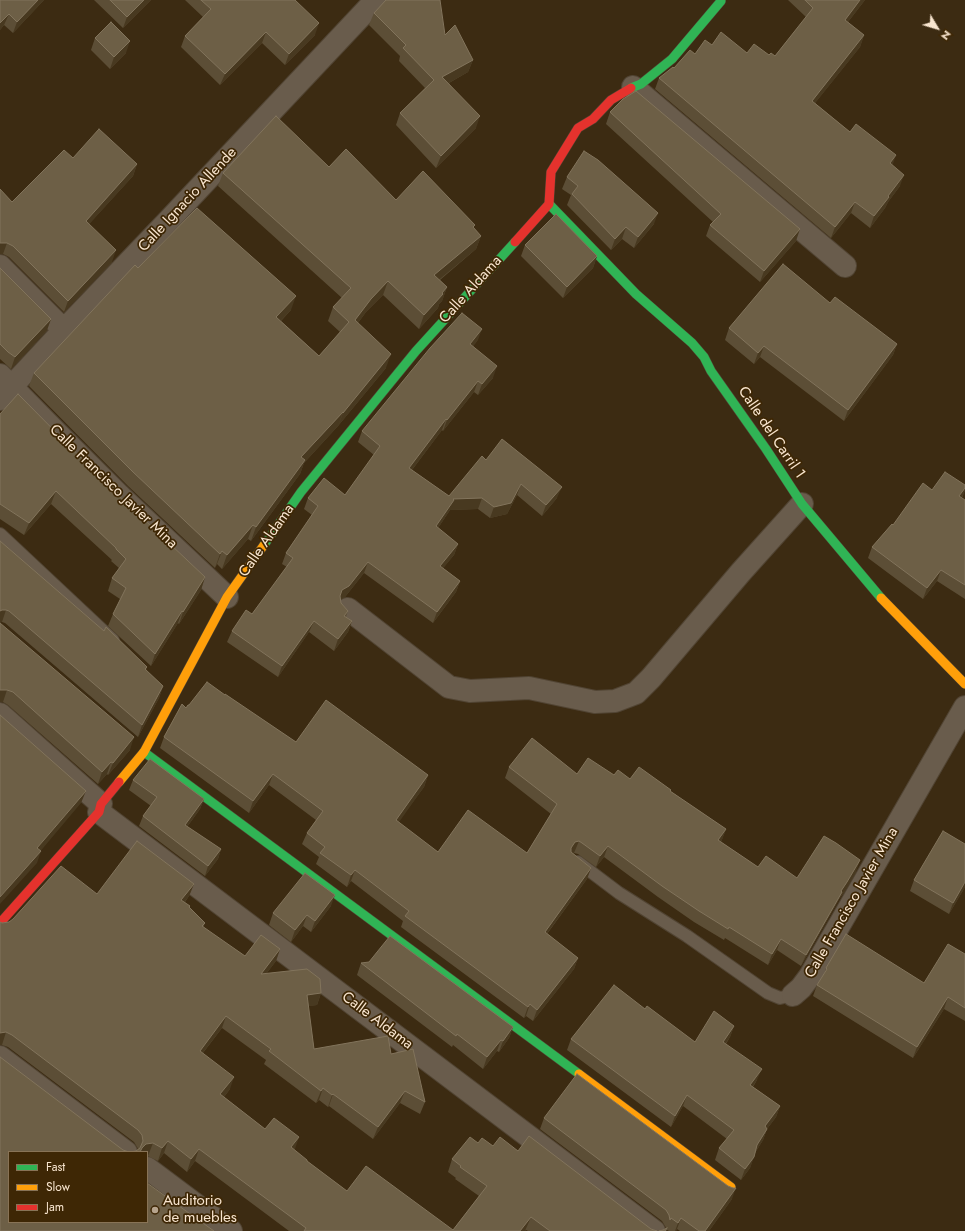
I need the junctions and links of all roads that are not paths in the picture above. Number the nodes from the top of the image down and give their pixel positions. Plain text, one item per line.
1 (376, 0) edge
2 (721, 1) dead end
3 (633, 87) junction
4 (548, 204) junction
5 (0, 266) edge
6 (845, 266) dead end
7 (64, 330) junction
8 (4, 387) edge
9 (802, 504) junction
10 (0, 534) edge
11 (227, 597) junction
12 (348, 609) edge
13 (121, 648) edge
14 (965, 684) edge
15 (965, 707) edge
16 (0, 714) edge
17 (132, 742) edge
18 (144, 752) junction
19 (100, 808) junction
20 (574, 860) edge
21 (0, 923) edge
22 (793, 995) joint
23 (0, 1057) edge
24 (125, 1151) edge
25 (148, 1169) edge
26 (731, 1187) edge
27 (231, 1231) edge
28 (654, 1231) edge

1 - 7 street, Calle Ignacio Allende
2 - 3 street
3 - 4 street
3 - 6 street
4 - 9 street, Calle del Carril 1
4 - 11 street, Calle Aldama
5 - 7 street
7 - 8 street, Calle Ignacio Allende
8 - 11 street, Calle Francisco Javier Mina
9 - 12 street
9 - 14 street, Calle del Carril 1
10 - 13 lane
11 - 18 street, Calle Aldama
15 - 22 street, Calle Francisco Javier Mina
16 - 19 street, Calle Aldama
17 - 18 lane
18 - 19 street, Calle Aldama
18 - 26 street
19 - 21 street, Calle Aldama
19 - 28 street, Calle Aldama
20 - 22 lane, Calle Francisco Javier Mina
23 - 24 street
25 - 27 street

